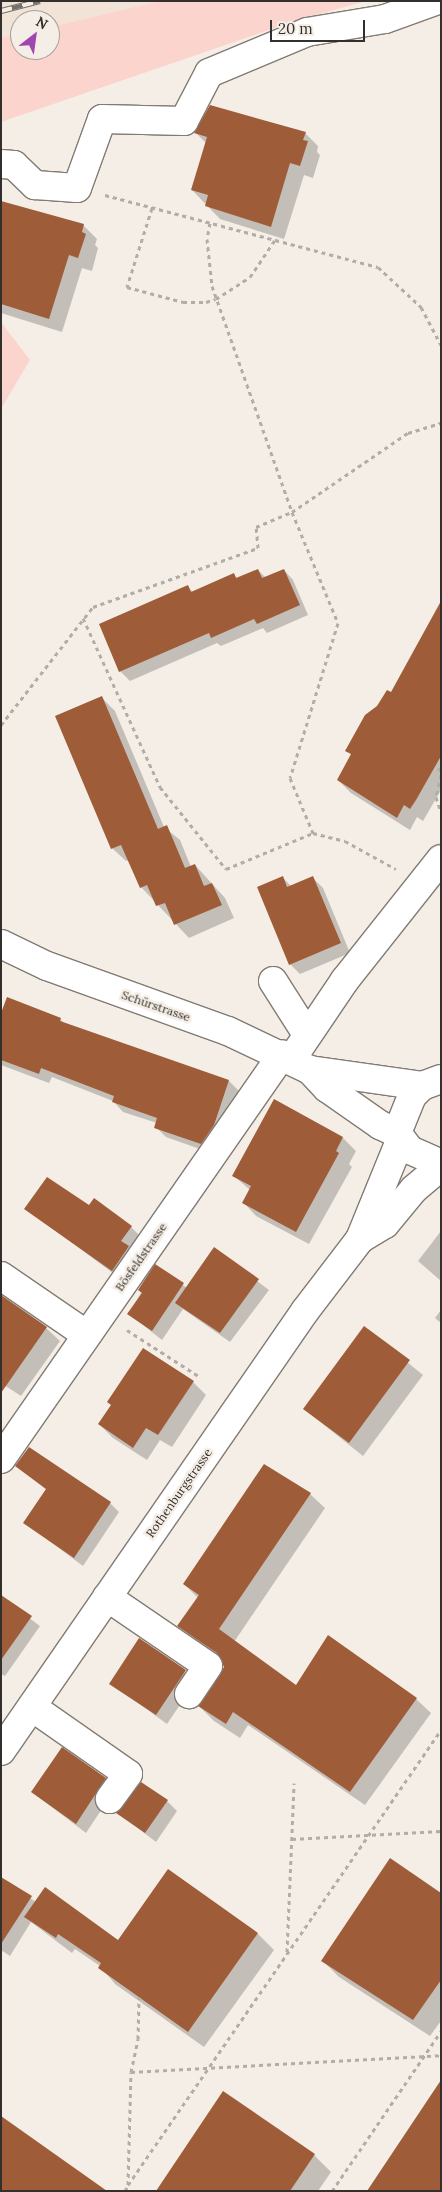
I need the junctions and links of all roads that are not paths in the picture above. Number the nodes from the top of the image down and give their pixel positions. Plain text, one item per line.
1 (435, 1) edge
2 (1, 164) edge
3 (441, 859) edge
4 (1, 944) edge
5 (273, 981) dead end
6 (306, 1033) junction
7 (294, 1062) junction
8 (432, 1083) edge
9 (399, 1137) junction
10 (441, 1165) edge
11 (360, 1239) junction
12 (1, 1276) edge
13 (95, 1324) junction
14 (1, 1459) edge
15 (107, 1597) junction
16 (189, 1694) dead end
17 (32, 1706) junction
18 (1, 1751) edge
19 (110, 1799) dead end

1 - 2 street
3 - 6 street, Bösfeldstrasse
4 - 7 street, Schürstrasse
5 - 6 street
6 - 7 street, Bösfeldstrasse
7 - 8 street, Schürstrasse
7 - 9 street, Schürstrasse
7 - 13 street, Bösfeldstrasse
8 - 9 street, Rothenburgstrasse
9 - 10 street, Schürstrasse
9 - 11 street, Rothenburgstrasse
10 - 11 street, Rothenburgstrasse
11 - 15 street, Rothenburgstrasse
12 - 13 street
13 - 14 street, Bösfeldstrasse
15 - 16 street
15 - 17 street, Rothenburgstrasse
17 - 18 street, Rothenburgstrasse
17 - 19 street

